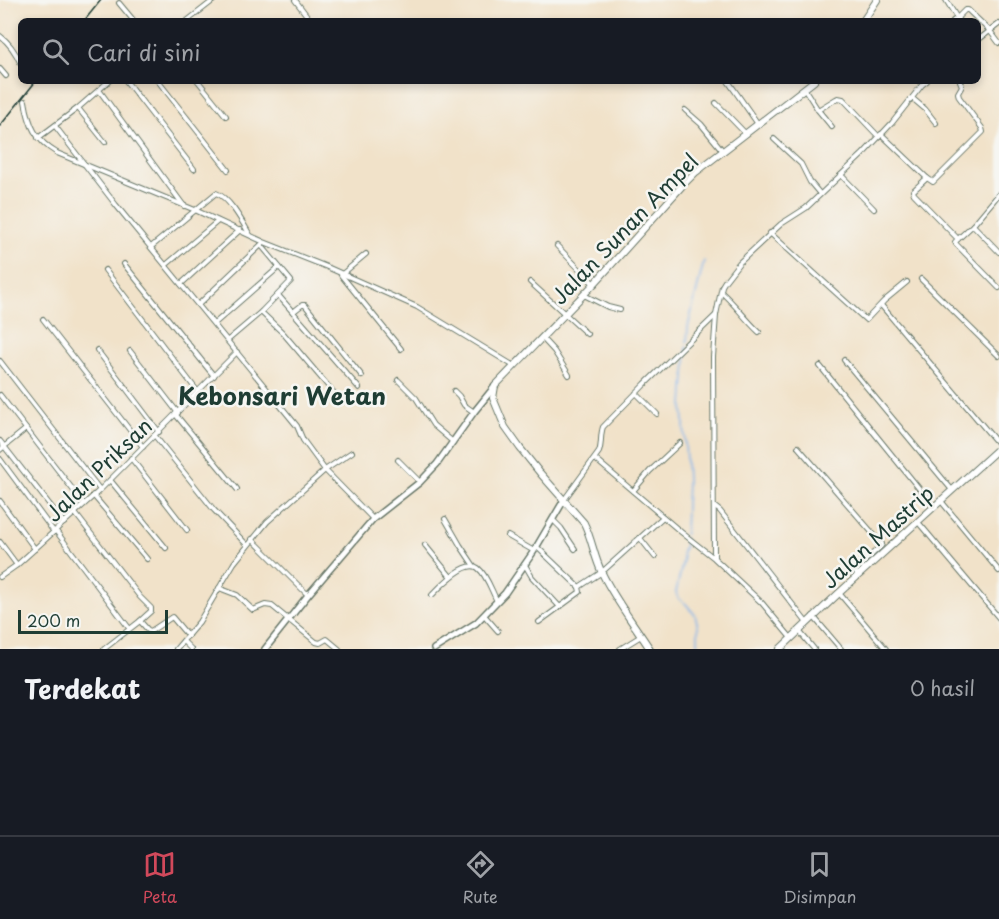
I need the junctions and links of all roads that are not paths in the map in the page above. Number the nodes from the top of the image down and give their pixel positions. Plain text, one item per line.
1 (296, 0) edge
2 (877, 0) edge
3 (946, 0) edge
4 (212, 1) edge
5 (119, 3) dead end
6 (132, 18) edge
7 (191, 18) edge
8 (309, 18) edge
9 (865, 18) edge
10 (955, 18) edge
11 (958, 18) edge
12 (976, 18) edge
13 (981, 22) edge
14 (999, 24) edge
15 (990, 31) junction
16 (0, 36) edge
17 (981, 38) edge
18 (999, 43) edge
19 (18, 58) edge
20 (0, 69) edge
21 (6, 76) dead end
22 (106, 84) edge
23 (128, 84) edge
24 (161, 84) edge
25 (200, 84) edge
26 (730, 84) edge
27 (812, 84) edge
28 (924, 84) edge
29 (961, 84) edge
30 (99, 90) junction
31 (807, 92) junction
32 (912, 98) junction
33 (25, 101) dead end
34 (716, 103) dead end
35 (816, 106) junction
36 (78, 108) junction
37 (685, 110) dead end
38 (226, 116) dead end
39 (936, 123) dead end
40 (758, 124) junction
41 (55, 126) junction
42 (832, 127) dead end
43 (745, 133) junction
44 (880, 136) junction
45 (38, 138) junction
46 (774, 139) dead end
47 (105, 142) dead end
48 (724, 152) junction
49 (83, 164) junction
50 (194, 169) dead end
51 (228, 170) dead end
52 (841, 174) junction
53 (927, 178) junction
54 (820, 194) junction
55 (998, 198) edge
56 (185, 206) junction
57 (874, 209) dead end
58 (195, 210) junction
59 (218, 221) junction
60 (973, 225) junction
61 (240, 230) junction
62 (770, 234) junction
63 (250, 235) junction
64 (957, 239) junction
65 (263, 244) junction
66 (557, 246) dead end
67 (151, 247) junction
68 (999, 252) edge
69 (366, 254) dead end
70 (124, 264) dead end
71 (166, 265) junction
72 (279, 267) junction
73 (105, 270) dead end
74 (341, 275) junction
75 (921, 279) dead end
76 (530, 282) dead end
77 (907, 282) dead end
78 (181, 284) junction
79 (594, 284) junction
80 (999, 288) edge
81 (721, 292) junction
82 (583, 294) junction
83 (278, 295) junction
84 (198, 305) junction
85 (881, 305) junction
86 (620, 310) dead end
87 (261, 312) junction
88 (293, 312) junction
89 (565, 314) junction
90 (716, 315) junction
91 (43, 319) dead end
92 (213, 324) junction
93 (759, 332) dead end
94 (587, 334) dead end
95 (541, 338) junction
96 (228, 340) junction
97 (401, 349) dead end
98 (97, 350) dead end
99 (130, 351) dead end
100 (237, 352) junction
101 (999, 356) edge
102 (844, 360) dead end
103 (0, 361) edge
104 (514, 366) junction
105 (820, 366) dead end
106 (569, 375) dead end
107 (214, 376) junction
108 (362, 376) dead end
109 (398, 380) dead end
110 (495, 386) junction
111 (359, 388) dead end
112 (454, 391) dead end
113 (198, 392) junction
114 (334, 393) dead end
115 (636, 393) junction
116 (0, 395) edge
117 (481, 403) junction
118 (495, 406) junction
119 (474, 412) junction
120 (177, 414) junction
121 (657, 414) dead end
122 (26, 429) junction
123 (157, 434) junction
124 (0, 441) edge
125 (453, 442) junction
126 (680, 443) dead end
127 (143, 447) junction
128 (798, 447) dead end
129 (2, 448) edge
130 (999, 448) edge
131 (352, 452) dead end
132 (131, 458) junction
133 (0, 459) edge
134 (595, 459) junction
135 (398, 460) dead end
136 (325, 470) junction
137 (110, 480) junction
138 (420, 482) junction
139 (237, 489) dead end
140 (100, 490) junction
141 (952, 490) junction
142 (633, 491) junction
143 (93, 495) junction
144 (564, 500) junction
145 (0, 501) edge
146 (940, 501) junction
147 (84, 504) junction
148 (715, 507) junction
149 (934, 507) junction
150 (75, 513) junction
151 (663, 517) junction
152 (373, 519) junction
153 (445, 519) dead end
154 (553, 520) junction
155 (918, 521) junction
156 (64, 523) junction
157 (187, 530) dead end
158 (55, 531) junction
159 (508, 536) dead end
160 (640, 538) junction
161 (252, 539) junction
162 (0, 542) edge
163 (247, 545) junction
164 (425, 545) dead end
165 (166, 548) dead end
166 (535, 548) junction
167 (884, 548) junction
168 (35, 549) junction
169 (575, 549) dead end
170 (655, 557) dead end
171 (714, 558) junction
172 (147, 559) dead end
173 (17, 565) junction
174 (525, 565) junction
175 (474, 566) junction
176 (999, 571) edge
177 (602, 572) junction
178 (451, 577) junction
179 (0, 578) edge
180 (579, 587) junction
181 (219, 588) junction
182 (839, 593) junction
183 (309, 595) junction
184 (432, 595) dead end
185 (497, 602) junction
186 (560, 607) junction
187 (484, 615) junction
188 (813, 616) junction
189 (999, 618) edge
190 (289, 620) junction
191 (140, 621) junction
192 (539, 622) dead end
193 (807, 623) junction
194 (129, 628) junction
195 (498, 631) dead end
196 (798, 631) junction
197 (188, 636) junction
198 (642, 636) junction
199 (791, 638) junction
200 (183, 641) junction
201 (104, 649) edge
202 (176, 649) edge
203 (190, 649) edge
204 (265, 649) edge
205 (339, 649) edge
206 (435, 649) edge
207 (620, 649) edge
208 (650, 649) edge
209 (780, 649) edge
210 (814, 649) edge
211 (841, 649) edge
212 (886, 649) edge

1 - 8 street
2 - 9 main road
3 - 10 street
4 - 7 street
5 - 6 street
11 - 12 street
13 - 15 street
14 - 15 street
15 - 17 street
15 - 18 street
16 - 19 street
20 - 21 street
22 - 30 street
23 - 50 street
24 - 51 street
25 - 38 street
26 - 40 street
27 - 31 main road, Jalan Sunan Ampel
28 - 32 street
29 - 53 street
30 - 36 street
30 - 56 street
31 - 35 street
31 - 40 main road, Jalan Sunan Ampel
32 - 39 street
32 - 44 street
33 - 45 street
34 - 43 street
35 - 42 street
35 - 44 street
36 - 41 street
36 - 47 street
37 - 48 street
40 - 43 main road, Jalan Sunan Ampel
41 - 45 street
41 - 49 street
43 - 48 main road, Jalan Sunan Ampel
44 - 52 street
44 - 53 street
45 - 49 street
46 - 54 street
48 - 79 main road, Jalan Sunan Ampel
49 - 56 street
49 - 67 street
52 - 54 street
52 - 57 street
53 - 64 street
54 - 62 street
55 - 60 street
56 - 58 street
58 - 59 street
58 - 63 street
58 - 67 street
59 - 61 street
59 - 71 street
60 - 64 street
60 - 68 street
61 - 63 street
61 - 78 street
62 - 81 street
62 - 85 street
63 - 65 street
64 - 80 street
65 - 72 street
65 - 74 street
65 - 84 street
66 - 79 street
67 - 71 street
69 - 74 street
70 - 107 street
71 - 78 street
72 - 83 street
72 - 92 street
73 - 113 street
74 - 97 street
74 - 104 street
75 - 101 street
76 - 89 street
77 - 85 street
78 - 84 street
79 - 82 main road, Jalan Sunan Ampel
81 - 90 street
81 - 93 street
82 - 86 street
82 - 89 main road, Jalan Sunan Ampel
83 - 87 street
83 - 88 street
84 - 92 street
85 - 130 street
87 - 96 street
87 - 114 street
88 - 108 street
88 - 111 street
89 - 94 street
89 - 95 main road, Jalan Sunan Ampel
90 - 115 street
90 - 148 street
91 - 127 street
92 - 96 street
95 - 104 main road, Jalan Sunan Ampel
95 - 106 street
96 - 100 street
98 - 123 street
99 - 120 street
100 - 107 street, Jalan Priksan
100 - 136 street
102 - 141 street
103 - 140 street
104 - 110 main road, Jalan Sunan Ampel
105 - 149 street
107 - 113 street, Jalan Priksan
109 - 125 street
110 - 117 street
110 - 118 main road
112 - 119 street
113 - 120 street, Jalan Priksan
115 - 121 street
115 - 134 street
116 - 122 street
117 - 118 street
117 - 119 street
118 - 144 main road
119 - 125 street
120 - 123 street, Jalan Priksan
120 - 139 street
122 - 129 street
122 - 147 street
123 - 127 street, Jalan Priksan
123 - 163 street
124 - 129 street
125 - 138 street
126 - 142 street
127 - 132 street, Jalan Priksan
128 - 167 street
129 - 156 street
130 - 141 main road, Jalan Mastrip
131 - 136 street
132 - 137 street, Jalan Priksan
132 - 157 street
133 - 158 street
134 - 142 street
134 - 144 street
135 - 138 street
136 - 152 street
136 - 161 street
137 - 140 street, Jalan Priksan
137 - 165 street
138 - 152 street
140 - 143 street, Jalan Priksan
141 - 146 main road, Jalan Mastrip
142 - 151 street
143 - 147 street, Jalan Priksan
143 - 172 street
144 - 154 street
144 - 177 main road
145 - 168 street
146 - 149 main road, Jalan Mastrip
146 - 176 street
147 - 150 street, Jalan Priksan
148 - 171 street
148 - 193 street
149 - 155 main road, Jalan Mastrip
150 - 156 street, Jalan Priksan
150 - 191 street
151 - 160 street
151 - 171 street
152 - 183 street
153 - 175 street
154 - 166 street
154 - 169 street
155 - 167 main road, Jalan Mastrip
155 - 189 street
156 - 158 street, Jalan Priksan
158 - 168 street, Jalan Priksan
158 - 194 street
159 - 166 street
160 - 170 street
160 - 177 street
161 - 163 street
161 - 183 street
162 - 173 street
163 - 181 street
164 - 178 street
166 - 174 street
166 - 180 street
167 - 182 main road, Jalan Mastrip
168 - 173 street, Jalan Priksan
171 - 199 street
173 - 179 street, Jalan Priksan
174 - 185 street
174 - 186 street
175 - 178 street
175 - 185 street
177 - 180 street
177 - 198 main road
178 - 184 street
180 - 186 street
181 - 190 street
181 - 197 street
182 - 188 main road, Jalan Mastrip
182 - 212 street
183 - 190 street
185 - 187 street
186 - 192 street
187 - 195 street
187 - 206 street
188 - 193 main road, Jalan Mastrip
188 - 211 street
190 - 204 street
190 - 205 street
191 - 194 street
191 - 197 street
193 - 196 main road, Jalan Mastrip
194 - 201 street
196 - 199 main road, Jalan Mastrip
196 - 210 street
197 - 200 street
198 - 207 street
198 - 208 main road
199 - 209 main road, Jalan Mastrip
200 - 202 street
200 - 203 street

